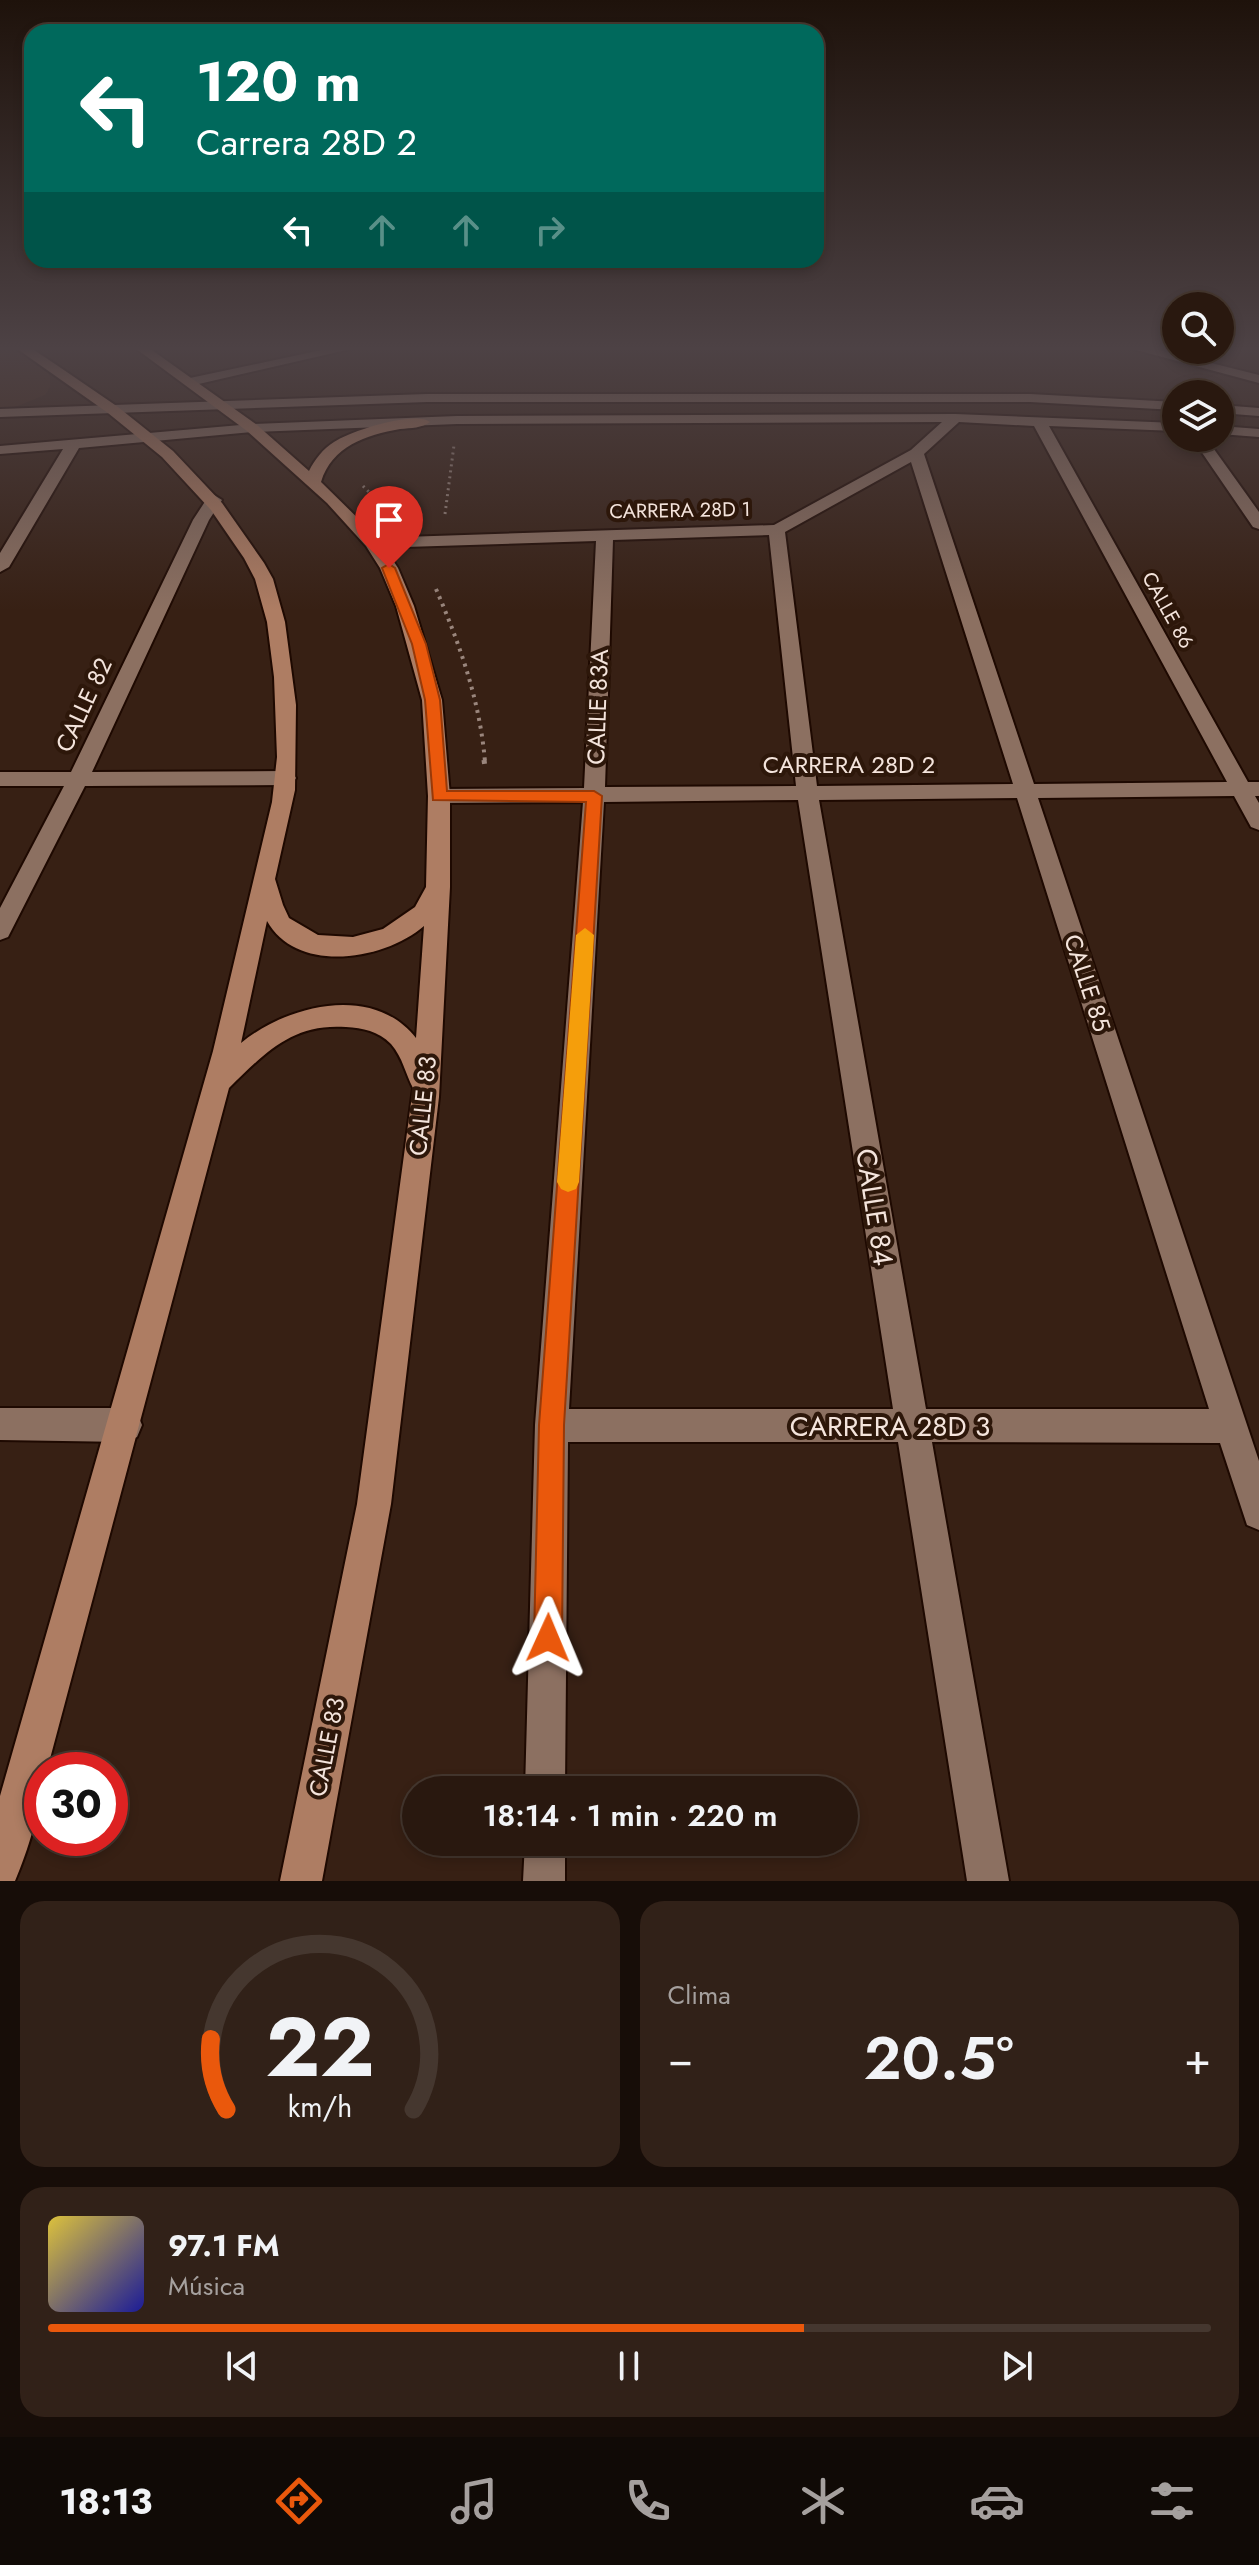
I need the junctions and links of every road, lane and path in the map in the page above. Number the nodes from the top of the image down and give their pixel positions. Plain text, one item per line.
1 (75, 436) edge
2 (119, 436) edge
3 (147, 436) edge
4 (260, 436) edge
5 (362, 436) edge
6 (455, 436) edge
7 (935, 436) edge
8 (1047, 436) edge
9 (0, 440) edge
10 (74, 443) junction
11 (0, 450) edge
12 (1209, 452) edge
13 (916, 453) junction
14 (313, 484) junction
15 (214, 500) junction
16 (1259, 524) edge
17 (777, 530) junction
18 (605, 534) junction
19 (442, 539) junction
20 (373, 543) junction
21 (0, 567) edge
22 (286, 778) junction
23 (0, 779) edge
24 (78, 779) junction
25 (1250, 789) edge
26 (1025, 790) junction
27 (807, 791) junction
28 (439, 796) junction
29 (594, 796) junction
30 (1259, 822) edge
31 (264, 877) junction
32 (438, 887) junction
33 (0, 931) edge
34 (215, 1085) junction
35 (426, 1097) junction
36 (0, 1424) edge
37 (125, 1425) junction
38 (552, 1425) junction
39 (1229, 1426) junction
40 (911, 1427) junction
41 (1259, 1513) edge
42 (545, 1776) edge
43 (545, 1856) edge
44 (0, 1868) edge
45 (301, 1881) edge
46 (544, 1881) edge
47 (988, 1881) edge

1 - 9 street
2 - 10 street
3 - 15 main road
4 - 14 main road, CALLE 83
5 - 14 main road
6 - 19 path
7 - 13 street, CARRERA 28D 1
8 - 25 street, CALLE 86
10 - 11 street
10 - 21 street
12 - 16 street
13 - 17 street, CARRERA 28D 1
13 - 26 street, CALLE 85
14 - 20 main road, CALLE 83
15 - 22 main road
15 - 24 street, CALLE 82
17 - 18 street, CARRERA 28D 1
17 - 27 street, CALLE 84
18 - 19 street, CARRERA 28D 1
18 - 29 street, CALLE 83A
19 - 20 street, CARRERA 28D 1
20 - 28 main road, CALLE 83
22 - 24 street
22 - 31 main road
23 - 24 street
24 - 33 street, CALLE 82
25 - 26 street, CARRERA 28D 2
25 - 30 street, CALLE 86
26 - 27 street, CARRERA 28D 2
26 - 39 street, CALLE 85
27 - 29 street, CARRERA 28D 2
27 - 40 street, CALLE 84
28 - 29 street, CARRERA 28D 2
28 - 32 main road, CALLE 83
29 - 38 street, CALLE 83A
31 - 32 main road
31 - 34 main road
32 - 35 main road, CALLE 83
34 - 35 main road
34 - 37 main road
35 - 45 main road, CALLE 83
36 - 37 street
37 - 44 main road
38 - 40 street, CARRERA 28D 3
38 - 42 street, CALLE 83A
39 - 40 street, CARRERA 28D 3
39 - 41 street, CALLE 85
40 - 47 street, CALLE 84
43 - 46 street

